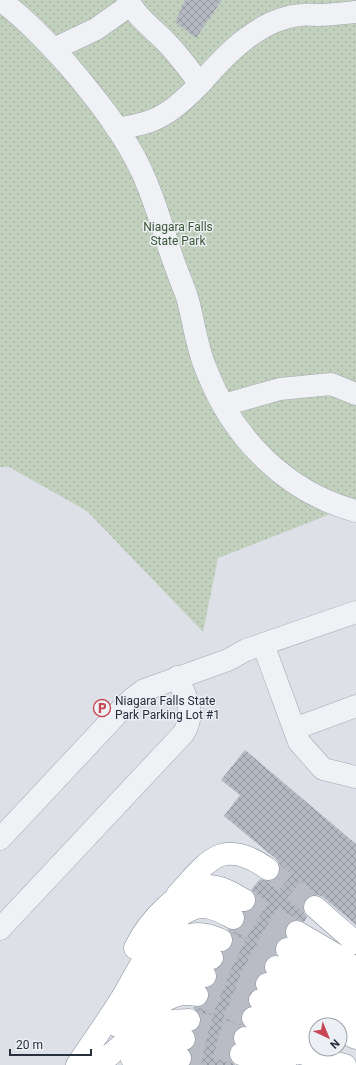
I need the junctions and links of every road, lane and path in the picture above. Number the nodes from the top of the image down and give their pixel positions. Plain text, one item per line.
1 (0, 0) edge
2 (129, 3) edge
3 (356, 12) edge
4 (54, 50) junction
5 (200, 84) junction
6 (117, 129) junction
7 (356, 394) edge
8 (223, 405) junction
9 (356, 510) edge
10 (356, 612) edge
11 (263, 644) junction
12 (177, 678) junction
13 (356, 706) edge
14 (294, 729) junction
15 (356, 777) edge
16 (0, 839) edge
17 (268, 869) tunnel mouth
18 (315, 908) tunnel mouth
19 (159, 914) junction
20 (4, 917) edge
21 (356, 942) edge
22 (356, 969) edge
23 (356, 986) edge
24 (264, 992) junction
25 (356, 1001) edge
26 (128, 1010) junction
27 (310, 1017) edge
28 (356, 1018) edge
29 (308, 1031) edge
30 (184, 1039) junction
31 (77, 1065) edge
32 (80, 1065) edge
33 (98, 1065) edge
34 (108, 1065) edge
35 (112, 1065) edge
36 (285, 1065) edge
37 (345, 1065) edge

1 - 4 street
2 - 4 street
2 - 5 street
3 - 5 street
4 - 6 street
5 - 6 street
6 - 8 street
7 - 8 street
8 - 9 street
10 - 11 street
11 - 12 street
11 - 14 street
12 - 16 street
12 - 20 street
13 - 14 street
14 - 15 street
17 - 19 highway
18 - 21 highway
19 - 26 highway
19 - 26 highway
22 - 23 highway
24 - 25 highway
24 - 27 highway
24 - 28 highway
24 - 29 highway
26 - 26 highway
26 - 31 highway
26 - 32 highway
30 - 33 highway
30 - 34 highway
30 - 35 highway
36 - 37 highway

